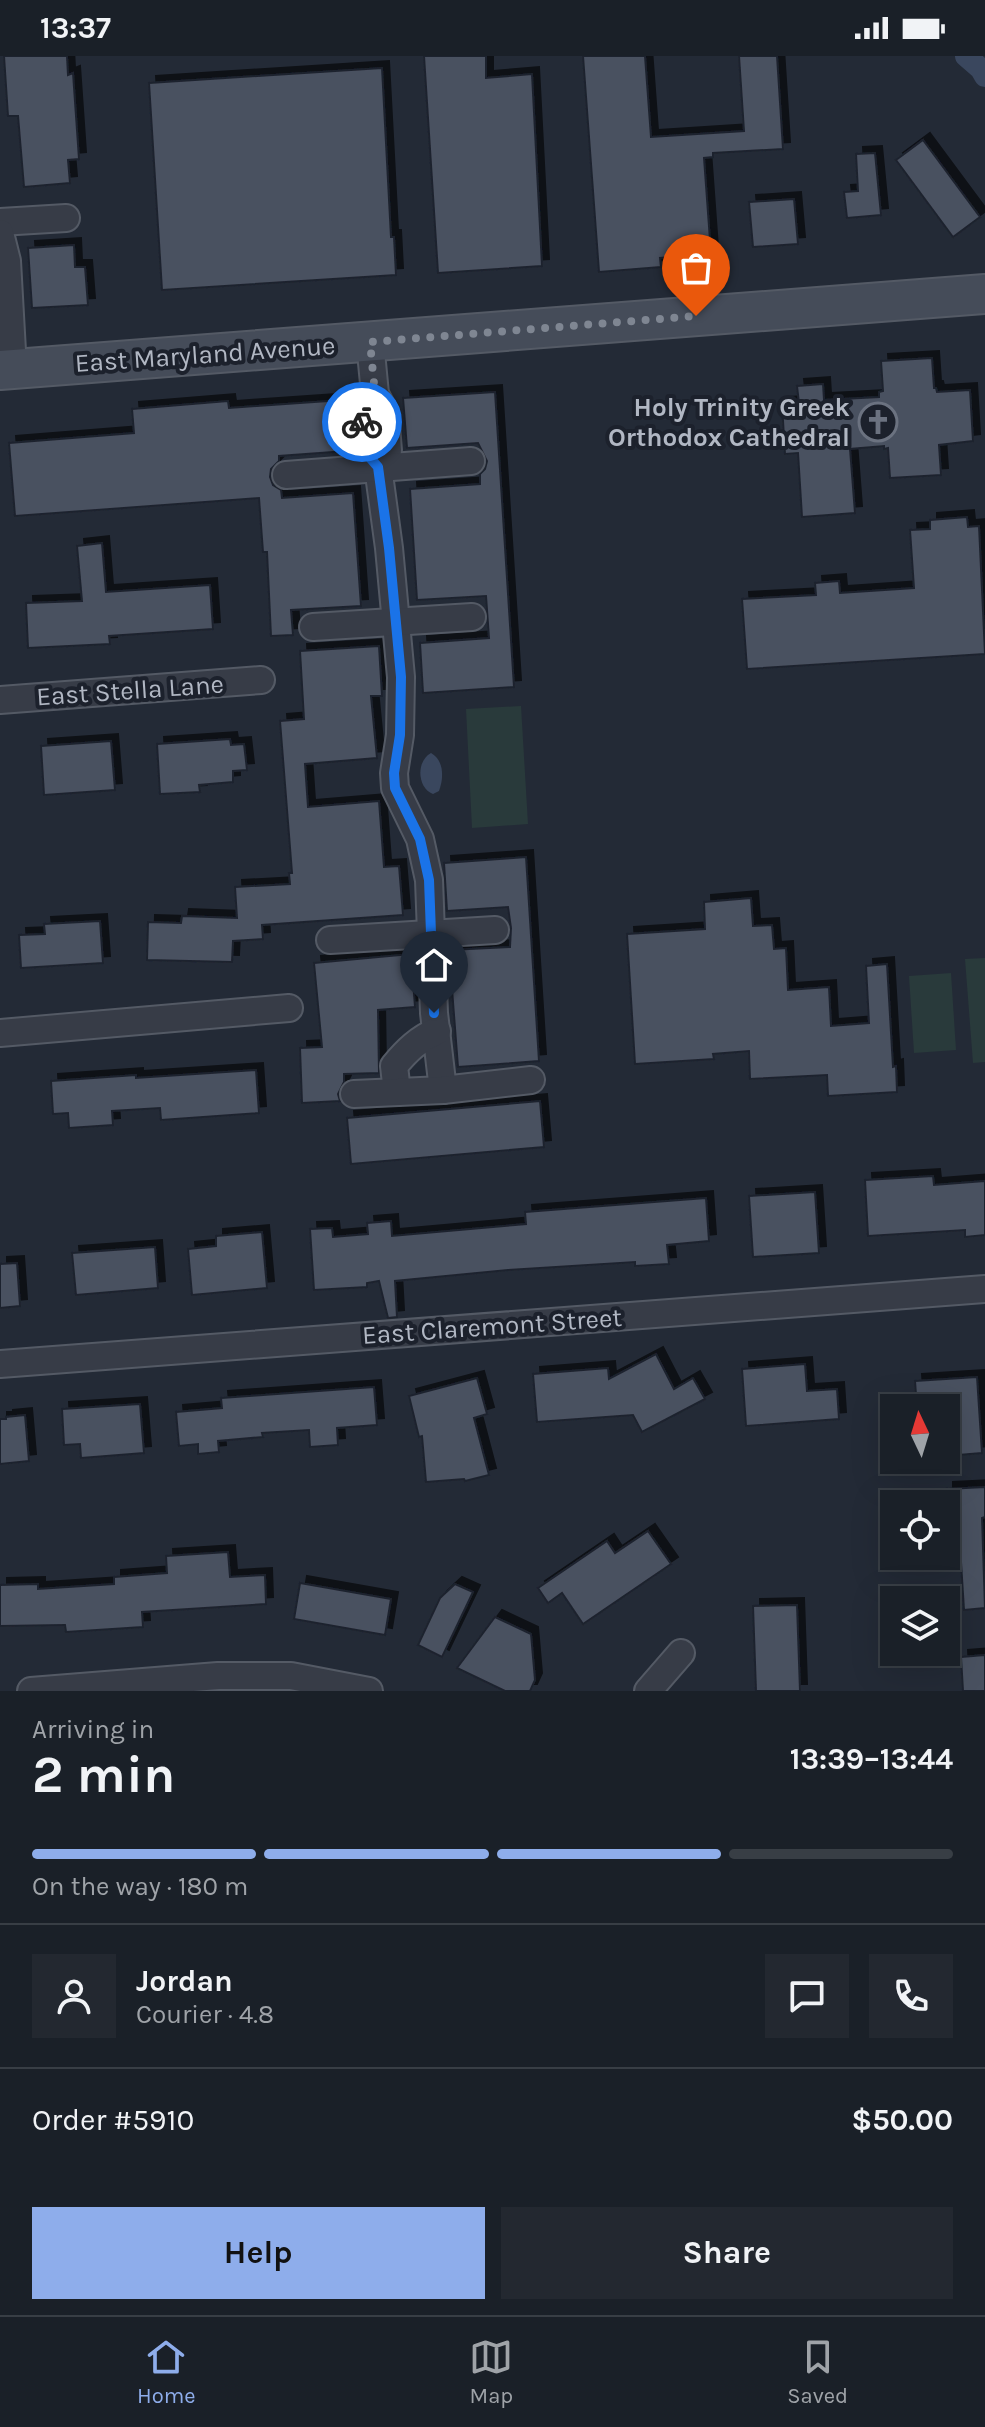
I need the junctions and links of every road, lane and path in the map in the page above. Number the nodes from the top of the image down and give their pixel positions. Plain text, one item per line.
1 (66, 218) dead end
2 (0, 222) edge
3 (0, 233) edge
4 (985, 294) edge
5 (370, 342) junction
6 (6, 369) edge
7 (471, 461) dead end
8 (378, 467) junction
9 (286, 475) dead end
10 (472, 617) dead end
11 (395, 620) junction
12 (313, 627) dead end
13 (261, 680) dead end
14 (0, 700) edge
15 (495, 930) dead end
16 (431, 934) junction
17 (330, 940) dead end
18 (289, 1008) dead end
19 (437, 1031) junction
20 (0, 1033) edge
21 (531, 1080) dead end
22 (443, 1090) junction
23 (397, 1092) junction
24 (354, 1094) dead end
25 (985, 1289) edge
26 (0, 1364) edge
27 (681, 1653) dead end
28 (31, 1691) edge
29 (369, 1691) edge
30 (648, 1691) edge

1 - 2 street
3 - 6 street
4 - 5 street, East Maryland Avenue
5 - 6 street, East Maryland Avenue
5 - 8 street
7 - 8 street
8 - 9 street
8 - 11 street
10 - 11 street
11 - 12 street
11 - 16 street
13 - 14 street, East Stella Lane
15 - 16 street
16 - 17 street
16 - 19 street
18 - 20 street
19 - 22 street
19 - 23 street
21 - 22 street
22 - 23 street
23 - 24 street
25 - 26 street, East Claremont Street
27 - 30 street
28 - 29 street

